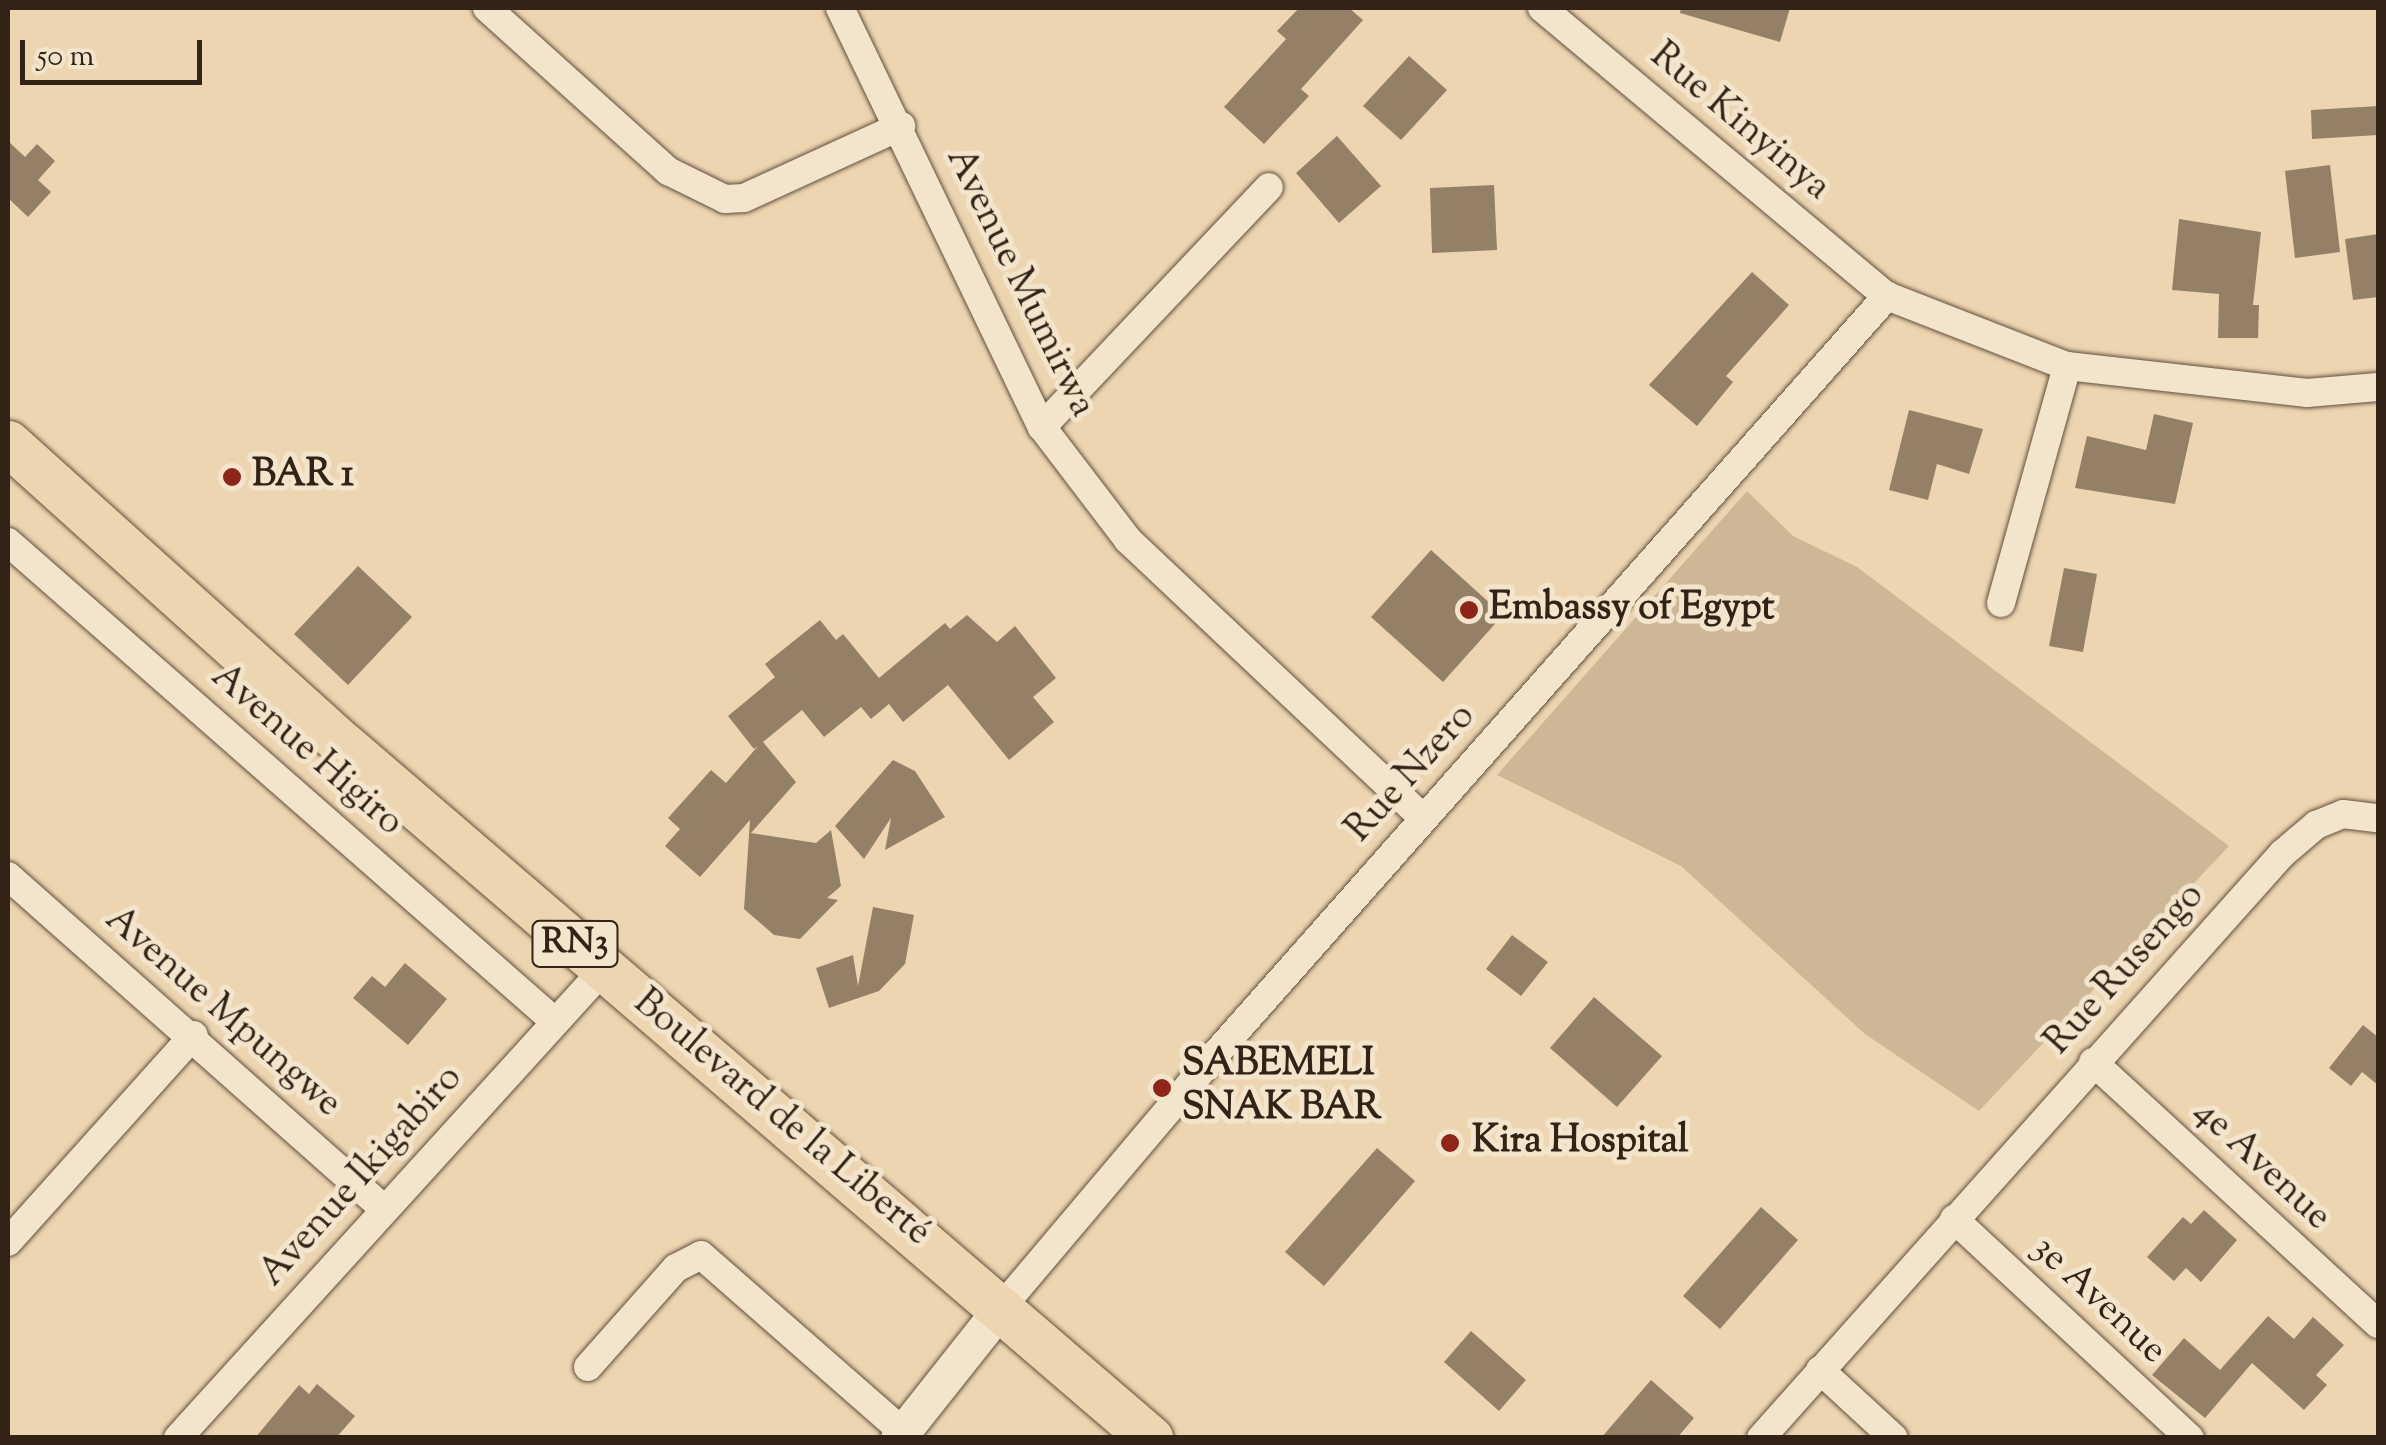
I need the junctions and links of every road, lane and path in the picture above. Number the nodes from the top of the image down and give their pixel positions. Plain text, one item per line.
1 (487, 8) edge
2 (840, 8) edge
3 (1542, 8) edge
4 (901, 126) junction
5 (1269, 187) dead end
6 (1887, 296) junction
7 (2067, 366) junction
8 (2378, 387) edge
9 (1042, 428) junction
10 (8, 443) edge
11 (8, 542) edge
12 (2002, 604) dead end
13 (1423, 818) junction
14 (2378, 818) edge
15 (8, 876) edge
16 (604, 969) junction
17 (553, 1020) junction
18 (194, 1035) junction
19 (2093, 1062) junction
20 (384, 1209) junction
21 (1954, 1219) junction
22 (8, 1242) edge
23 (1000, 1308) junction
24 (2378, 1324) edge
25 (588, 1367) dead end
26 (1820, 1370) junction
27 (901, 1435) edge
28 (178, 1438) edge
29 (1150, 1438) edge
30 (1761, 1438) edge
31 (1894, 1438) edge
32 (2190, 1438) edge

1 - 4 street
2 - 4 street, Avenue Mumirwa
3 - 6 street, Rue Kinyinya
4 - 9 street, Avenue Mumirwa
5 - 9 street
6 - 7 street, Rue Kinyinya
6 - 13 street, Rue Nzero
7 - 8 street, Rue Kinyinya
7 - 12 street
9 - 13 street, Avenue Mumirwa
10 - 16 highway, Boulevard de la Liberté / RN3
11 - 17 street, Avenue Higiro
13 - 23 street, Rue Nzero
14 - 19 street, Rue Rusengo
15 - 18 street, Avenue Mpungwe
16 - 17 street, Avenue Ikigabiro
16 - 23 highway, Boulevard de la Liberté / RN3
17 - 20 street, Avenue Ikigabiro
18 - 20 street, Avenue Mpungwe
18 - 22 street
19 - 21 street, Rue Rusengo
19 - 24 street, 4e Avenue
20 - 28 street, Avenue Ikigabiro
21 - 26 street, Rue Rusengo
21 - 32 street, 3e Avenue
23 - 27 street
23 - 29 highway, Boulevard de la Liberté / RN3
25 - 27 street
26 - 30 street, Rue Rusengo
26 - 31 street

